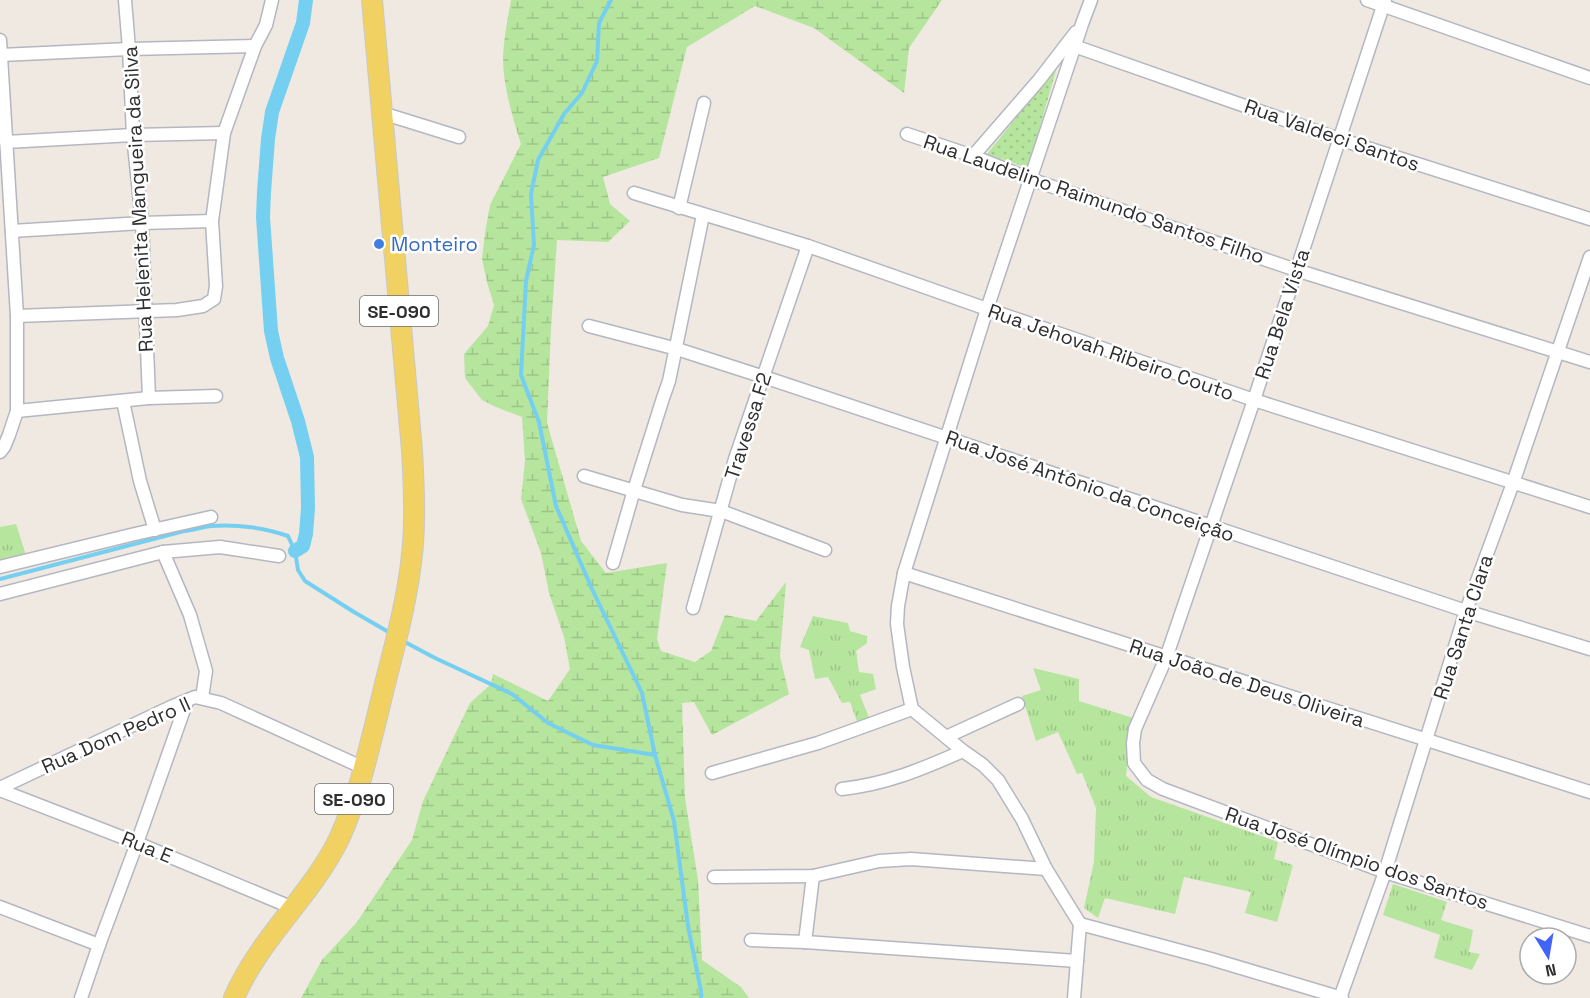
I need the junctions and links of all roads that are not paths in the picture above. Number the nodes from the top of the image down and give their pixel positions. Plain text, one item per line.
1 (125, 0) edge
2 (272, 0) edge
3 (372, 0) edge
4 (1091, 0) edge
5 (1367, 0) edge
6 (1384, 3) edge
7 (1082, 24) junction
8 (0, 40) edge
9 (255, 46) junction
10 (1074, 46) junction
11 (129, 49) junction
12 (1, 55) edge
13 (1590, 78) edge
14 (704, 104) dead end
15 (382, 113) junction
16 (225, 133) junction
17 (907, 134) dead end
18 (133, 135) junction
19 (459, 137) dead end
20 (1339, 139) junction
21 (6, 142) junction
22 (973, 156) junction
23 (1030, 178) junction
24 (634, 193) dead end
25 (679, 208) junction
26 (703, 215) junction
27 (1590, 219) edge
28 (212, 221) junction
29 (142, 223) junction
30 (12, 231) junction
31 (808, 246) junction
32 (1590, 257) edge
33 (1296, 270) junction
34 (987, 309) junction
35 (145, 311) junction
36 (17, 316) junction
37 (589, 326) dead end
38 (677, 349) junction
39 (1557, 351) junction
40 (1590, 362) edge
41 (764, 377) junction
42 (216, 396) dead end
43 (149, 398) junction
44 (1254, 400) junction
45 (123, 401) junction
46 (17, 411) junction
47 (947, 438) junction
48 (0, 452) edge
49 (584, 476) dead end
50 (1513, 483) junction
51 (634, 490) junction
52 (1590, 507) edge
53 (721, 512) junction
54 (211, 517) dead end
55 (1210, 527) junction
56 (155, 530) junction
57 (825, 549) dead end
58 (163, 552) junction
59 (279, 556) dead end
60 (613, 563) dead end
61 (0, 567) edge
62 (904, 573) junction
63 (0, 594) edge
64 (693, 608) dead end
65 (1466, 611) junction
66 (1590, 649) edge
67 (1166, 658) junction
68 (202, 698) junction
69 (187, 701) junction
70 (1018, 704) dead end
71 (912, 709) junction
72 (946, 737) junction
73 (1426, 741) junction
74 (963, 751) junction
75 (1134, 763) joint
76 (364, 768) junction
77 (712, 773) dead end
78 (0, 789) edge
79 (842, 789) dead end
80 (1590, 792) edge
81 (137, 843) junction
82 (1046, 869) junction
83 (1385, 872) junction
84 (813, 876) junction
85 (714, 877) dead end
86 (0, 907) edge
87 (293, 908) junction
88 (1080, 924) junction
89 (1590, 936) edge
90 (751, 940) dead end
91 (805, 942) junction
92 (99, 945) junction
93 (1077, 961) junction
94 (81, 998) edge
95 (234, 998) edge
96 (1074, 998) edge
97 (1341, 998) edge

1 - 11 street, Rua Helenita Mangueira da Silva
2 - 9 street
3 - 15 main road, SE-090
4 - 7 street
5 - 6 street
6 - 13 street
6 - 20 street, Rua Bela Vista
7 - 10 street
7 - 22 street
8 - 12 street
9 - 11 street
9 - 16 street
10 - 20 street, Rua Valdeci Santos
10 - 23 street
11 - 12 street
11 - 18 street, Rua Helenita Mangueira da Silva
12 - 21 street
14 - 25 street
15 - 19 street
15 - 76 main road, SE-090
16 - 18 street
16 - 28 street
17 - 22 street, Rua Laudelino Raimundo Santos Filho
18 - 21 street
18 - 29 street, Rua Helenita Mangueira da Silva
20 - 27 street, Rua Valdeci Santos
20 - 33 street, Rua Bela Vista
21 - 30 street
22 - 23 street, Rua Laudelino Raimundo Santos Filho
23 - 33 street, Rua Laudelino Raimundo Santos Filho
23 - 34 street
24 - 25 street, Rua Jehovah Ribeiro Couto
25 - 26 street, Rua Jehovah Ribeiro Couto
26 - 31 street, Rua Jehovah Ribeiro Couto
26 - 38 street
28 - 29 street
28 - 35 street
29 - 30 street
29 - 35 street, Rua Helenita Mangueira da Silva
30 - 36 street
31 - 34 street, Rua Jehovah Ribeiro Couto
31 - 41 street, Travessa F2
32 - 39 street, Rua Santa Clara
33 - 39 street, Rua Laudelino Raimundo Santos Filho
33 - 44 street, Rua Bela Vista
34 - 44 street, Rua Jehovah Ribeiro Couto
34 - 47 street
35 - 36 street
35 - 43 street, Rua Helenita Mangueira da Silva
36 - 46 street
37 - 38 street, Rua José Antônio da Conceição
38 - 41 street, Rua José Antônio da Conceição
38 - 51 street
39 - 40 street, Rua Laudelino Raimundo Santos Filho
39 - 50 street, Rua Santa Clara
41 - 47 street, Rua José Antônio da Conceição
41 - 53 street, Travessa F2
42 - 43 street
43 - 45 street
44 - 50 street, Rua Jehovah Ribeiro Couto
44 - 55 street, Rua Bela Vista
45 - 46 street
45 - 56 street
46 - 48 street
47 - 55 street, Rua José Antônio da Conceição
47 - 62 street
49 - 51 street
50 - 52 street, Rua Jehovah Ribeiro Couto
50 - 65 street, Rua Santa Clara
51 - 53 street
51 - 60 street
53 - 57 street
53 - 64 street, Travessa F2
54 - 56 street
55 - 65 street, Rua José Antônio da Conceição
55 - 67 street, Rua Bela Vista
56 - 61 street
58 - 59 street
58 - 63 street
58 - 68 street
62 - 67 street, Rua João de Deus Oliveira
62 - 71 street
65 - 66 street, Rua José Antônio da Conceição
65 - 73 street, Rua Santa Clara
67 - 73 street, Rua João de Deus Oliveira
67 - 75 street, Rua Bela Vista
68 - 69 street, Rua Dom Pedro II
68 - 76 street, Rua Dom Pedro II
69 - 78 street, Rua Dom Pedro II
69 - 81 street
70 - 72 street
71 - 72 street
71 - 77 street
72 - 74 street
73 - 80 street, Rua João de Deus Oliveira
73 - 83 street, Rua Santa Clara
74 - 79 street
74 - 82 street
75 - 83 street, Rua José Olímpio dos Santos
76 - 87 main road, SE-090
78 - 81 street, Rua E
81 - 87 street, Rua E
81 - 92 street
82 - 84 street
82 - 88 street
83 - 89 street, Rua José Olímpio dos Santos
83 - 97 street, Rua Santa Clara
84 - 85 street
84 - 91 street
86 - 92 street
87 - 95 main road, SE-090
88 - 93 street
88 - 97 street
90 - 91 street
91 - 93 street
92 - 94 street
93 - 96 street

